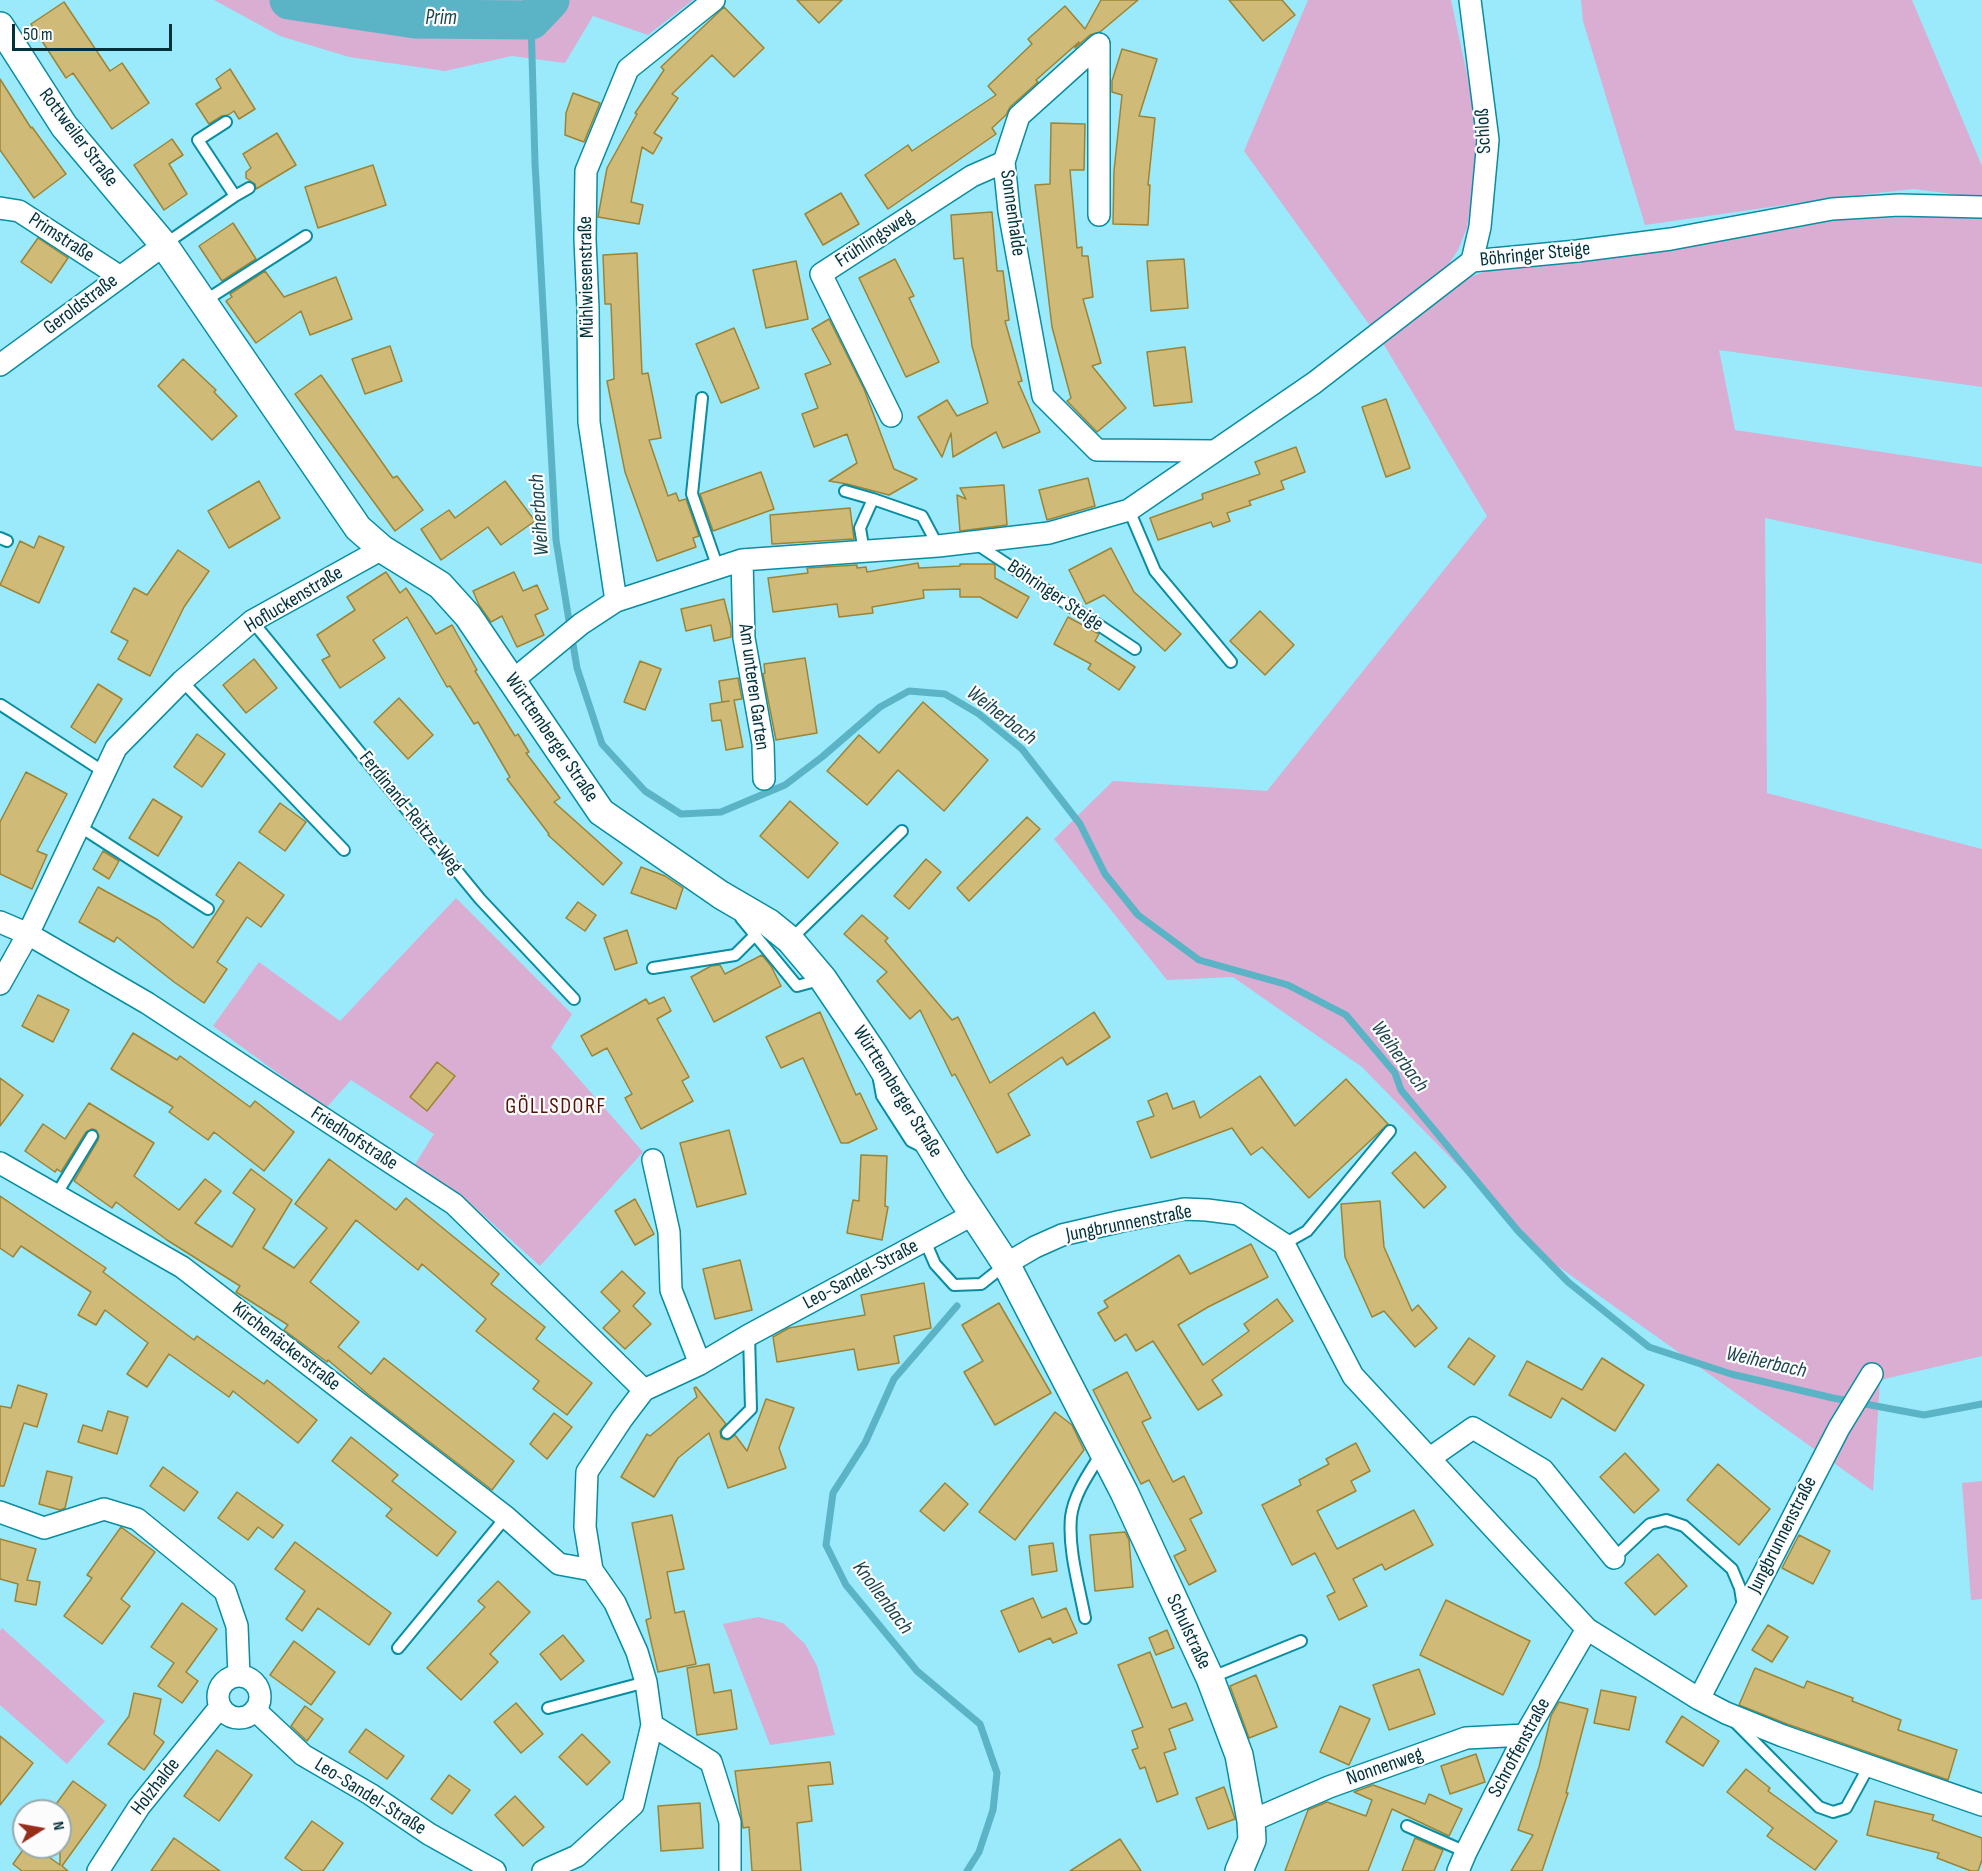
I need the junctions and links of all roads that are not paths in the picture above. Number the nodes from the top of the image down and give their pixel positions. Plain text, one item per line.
1 (714, 0) edge
2 (1470, 0) edge
3 (0, 26) edge
4 (226, 122) dead end
5 (1004, 162) junction
6 (249, 188) dead end
7 (235, 196) junction
8 (1982, 207) edge
9 (0, 208) edge
10 (1099, 215) dead end
11 (306, 236) dead end
12 (164, 245) junction
13 (1472, 261) junction
14 (119, 276) junction
15 (203, 302) junction
16 (0, 365) edge
17 (702, 398) dead end
18 (891, 416) dead end
19 (1214, 451) junction
20 (845, 491) dead end
21 (873, 499) junction
22 (1129, 510) junction
23 (975, 543) junction
24 (938, 546) junction
25 (382, 549) junction
26 (864, 552) junction
27 (742, 560) junction
28 (718, 568) junction
29 (616, 601) junction
30 (252, 621) junction
31 (1135, 649) dead end
32 (1230, 662) dead end
33 (182, 681) junction
34 (512, 681) junction
35 (1, 705) edge
36 (104, 772) junction
37 (764, 779) dead end
38 (79, 826) junction
39 (902, 831) dead end
40 (344, 850) dead end
41 (721, 895) junction
42 (208, 909) dead end
43 (0, 922) edge
44 (28, 934) junction
45 (755, 935) junction
46 (790, 940) junction
47 (652, 968) dead end
48 (823, 980) junction
49 (0, 984) edge
50 (574, 999) dead end
51 (1390, 1131) dead end
52 (92, 1136) dead end
53 (653, 1160) dead end
54 (0, 1163) edge
55 (56, 1195) junction
56 (974, 1214) junction
57 (925, 1241) junction
58 (1284, 1244) junction
59 (1006, 1264) junction
60 (749, 1335) junction
61 (700, 1364) junction
62 (1872, 1374) dead end
63 (644, 1390) junction
64 (727, 1433) dead end
65 (1102, 1451) junction
66 (1430, 1458) junction
67 (0, 1512) edge
68 (506, 1516) junction
69 (1614, 1558) joint
70 (592, 1570) junction
71 (1744, 1611) junction
72 (1085, 1618) dead end
73 (1587, 1629) junction
74 (1301, 1641) dead end
75 (398, 1648) dead end
76 (239, 1676) junction
77 (1210, 1678) junction
78 (646, 1682) junction
79 (1699, 1699) junction
80 (220, 1707) junction
81 (548, 1708) dead end
82 (255, 1710) junction
83 (1726, 1713) junction
84 (652, 1725) junction
85 (1525, 1735) junction
86 (1869, 1766) junction
87 (1982, 1805) edge
88 (1251, 1821) junction
89 (1407, 1827) dead end
90 (1462, 1862) edge
91 (99, 1870) edge
92 (495, 1871) edge
93 (543, 1871) edge
94 (730, 1871) edge
95 (1239, 1871) edge

1 - 29 street, Mühlwiesenstraße
2 - 13 street, Schloß
3 - 12 street, Rottweiler Straße
4 - 7 lane
5 - 10 street, Sonnenhalde
5 - 18 street, Frühlingsweg
5 - 19 street, Sonnenhalde
6 - 7 lane
7 - 12 lane
8 - 13 street, Böhringer Steige
9 - 14 street, Primstraße
11 - 15 lane
12 - 14 street, Geroldstraße
12 - 15 street, Württemberger Straße
13 - 19 street, Böhringer Steige
14 - 16 street, Geroldstraße
15 - 25 street, Württemberger Straße
17 - 28 lane
19 - 22 street, Böhringer Steige
20 - 21 lane
21 - 24 lane
21 - 26 lane
22 - 23 street, Böhringer Steige
22 - 32 lane
23 - 24 street, Böhringer Steige
23 - 31 lane, Böhringer Steige
24 - 26 street, Böhringer Steige
25 - 30 street, Hofluckenstraße
25 - 34 street, Württemberger Straße
26 - 27 street, Böhringer Steige
27 - 28 street, Böhringer Steige
27 - 37 street, Am unteren Garten
28 - 29 street, Böhringer Steige
29 - 34 street, Böhringer Steige
30 - 33 street, Hofluckenstraße
30 - 50 lane, Ferdinand-Reitze-Weg
33 - 36 street, Hofluckenstraße
33 - 40 lane
34 - 41 street, Württemberger Straße
35 - 36 lane
36 - 38 street, Hofluckenstraße
38 - 42 lane
38 - 44 street, Hofluckenstraße
39 - 46 lane
41 - 45 lane
41 - 46 street, Württemberger Straße
43 - 44 street, Friedhofstraße
44 - 49 street, Hofluckenstraße
44 - 63 street, Friedhofstraße
45 - 47 lane
45 - 48 lane
46 - 48 street, Württemberger Straße
48 - 56 street, Württemberger Straße
51 - 58 lane
52 - 55 lane
53 - 61 street
54 - 55 street, Kirchenäckerstraße
55 - 68 street, Kirchenäckerstraße
56 - 57 street, Leo-Sandel-Straße
56 - 59 street, Württemberger Straße
57 - 59 lane
57 - 60 street, Leo-Sandel-Straße
58 - 59 street, Jungbrunnenstraße
58 - 66 street, Jungbrunnenstraße
59 - 65 street, Schulstraße
60 - 61 street, Leo-Sandel-Straße
60 - 64 lane
61 - 63 street, Leo-Sandel-Straße
62 - 71 street, Jungbrunnenstraße
63 - 70 street, Leo-Sandel-Straße
65 - 72 lane
65 - 77 street, Schulstraße
66 - 69 street
66 - 73 street, Jungbrunnenstraße
67 - 76 street
68 - 70 street, Kirchenäckerstraße
68 - 75 lane
69 - 71 lane
70 - 78 street, Leo-Sandel-Straße
71 - 79 street, Jungbrunnenstraße
73 - 79 street, Jungbrunnenstraße
73 - 85 street, Schroffenstraße
74 - 77 lane
76 - 80 street
76 - 82 street
77 - 88 street, Schulstraße
78 - 81 lane
78 - 84 street, Leo-Sandel-Straße
79 - 83 street, Jungbrunnenstraße
80 - 82 street
80 - 91 street, Holzhalde
82 - 92 street, Leo-Sandel-Straße
83 - 86 street, Jungbrunnenstraße
83 - 86 lane, Jungbrunnenstraße
84 - 93 street, Leo-Sandel-Straße
84 - 94 street
85 - 88 street, Nonnenweg
85 - 90 street, Schroffenstraße
86 - 87 street, Jungbrunnenstraße
88 - 95 street, Schulstraße
89 - 90 lane

